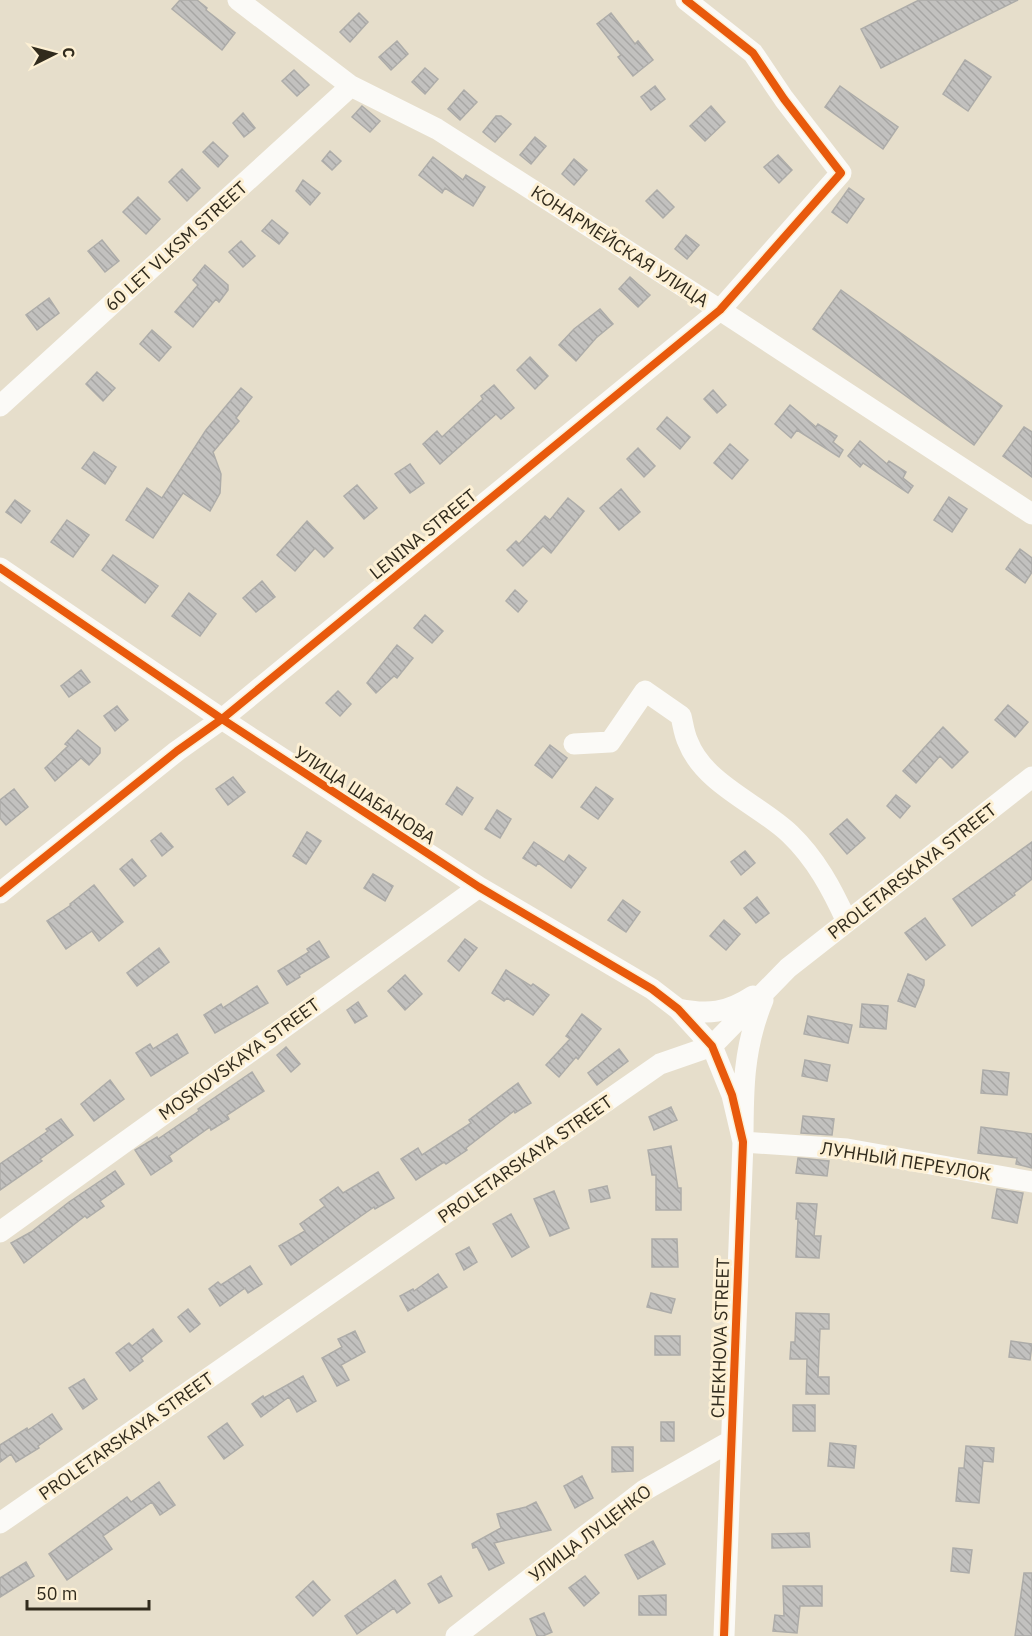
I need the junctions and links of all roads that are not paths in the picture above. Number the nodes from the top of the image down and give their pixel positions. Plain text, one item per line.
1 (238, 0) edge
2 (686, 0) edge
3 (351, 86) junction
4 (720, 310) junction
5 (0, 406) edge
6 (1032, 514) edge
7 (0, 568) edge
8 (222, 719) junction
9 (574, 744) dead end
10 (1032, 777) edge
11 (479, 887) junction
12 (0, 893) edge
13 (847, 922) junction
14 (769, 986) junction
15 (678, 1009) junction
16 (712, 1046) junction
17 (743, 1142) junction
18 (1032, 1182) edge
19 (0, 1232) edge
20 (731, 1441) junction
21 (0, 1523) edge
22 (456, 1636) edge
23 (724, 1636) edge

1 - 3 street, КОНАРМЕЙСКАЯ УЛИЦА
2 - 4 street, LENINA STREET
3 - 4 street, КОНАРМЕЙСКАЯ УЛИЦА
3 - 5 street, 60 LET VLKSM STREET
4 - 6 street, КОНАРМЕЙСКАЯ УЛИЦА
4 - 8 street, LENINA STREET
7 - 8 street, УЛИЦА ШАБАНОВА
8 - 11 street, УЛИЦА ШАБАНОВА
8 - 12 street, LENINA STREET
9 - 13 street
10 - 13 street, PROLETARSKAYA STREET
11 - 15 street, УЛИЦА ШАБАНОВА
11 - 19 street, MOSKOVSKAYA STREET
13 - 14 street, PROLETARSKAYA STREET
14 - 15 street
14 - 16 street, PROLETARSKAYA STREET
14 - 17 street
15 - 16 street, УЛИЦА ШАБАНОВА
16 - 17 street, CHEKHOVA STREET
16 - 21 street, PROLETARSKAYA STREET
17 - 18 street, ЛУННЫЙ ПЕРЕУЛОК
17 - 20 street, CHEKHOVA STREET
20 - 22 street, УЛИЦА ЛУЦЕНКО
20 - 23 street, CHEKHOVA STREET

